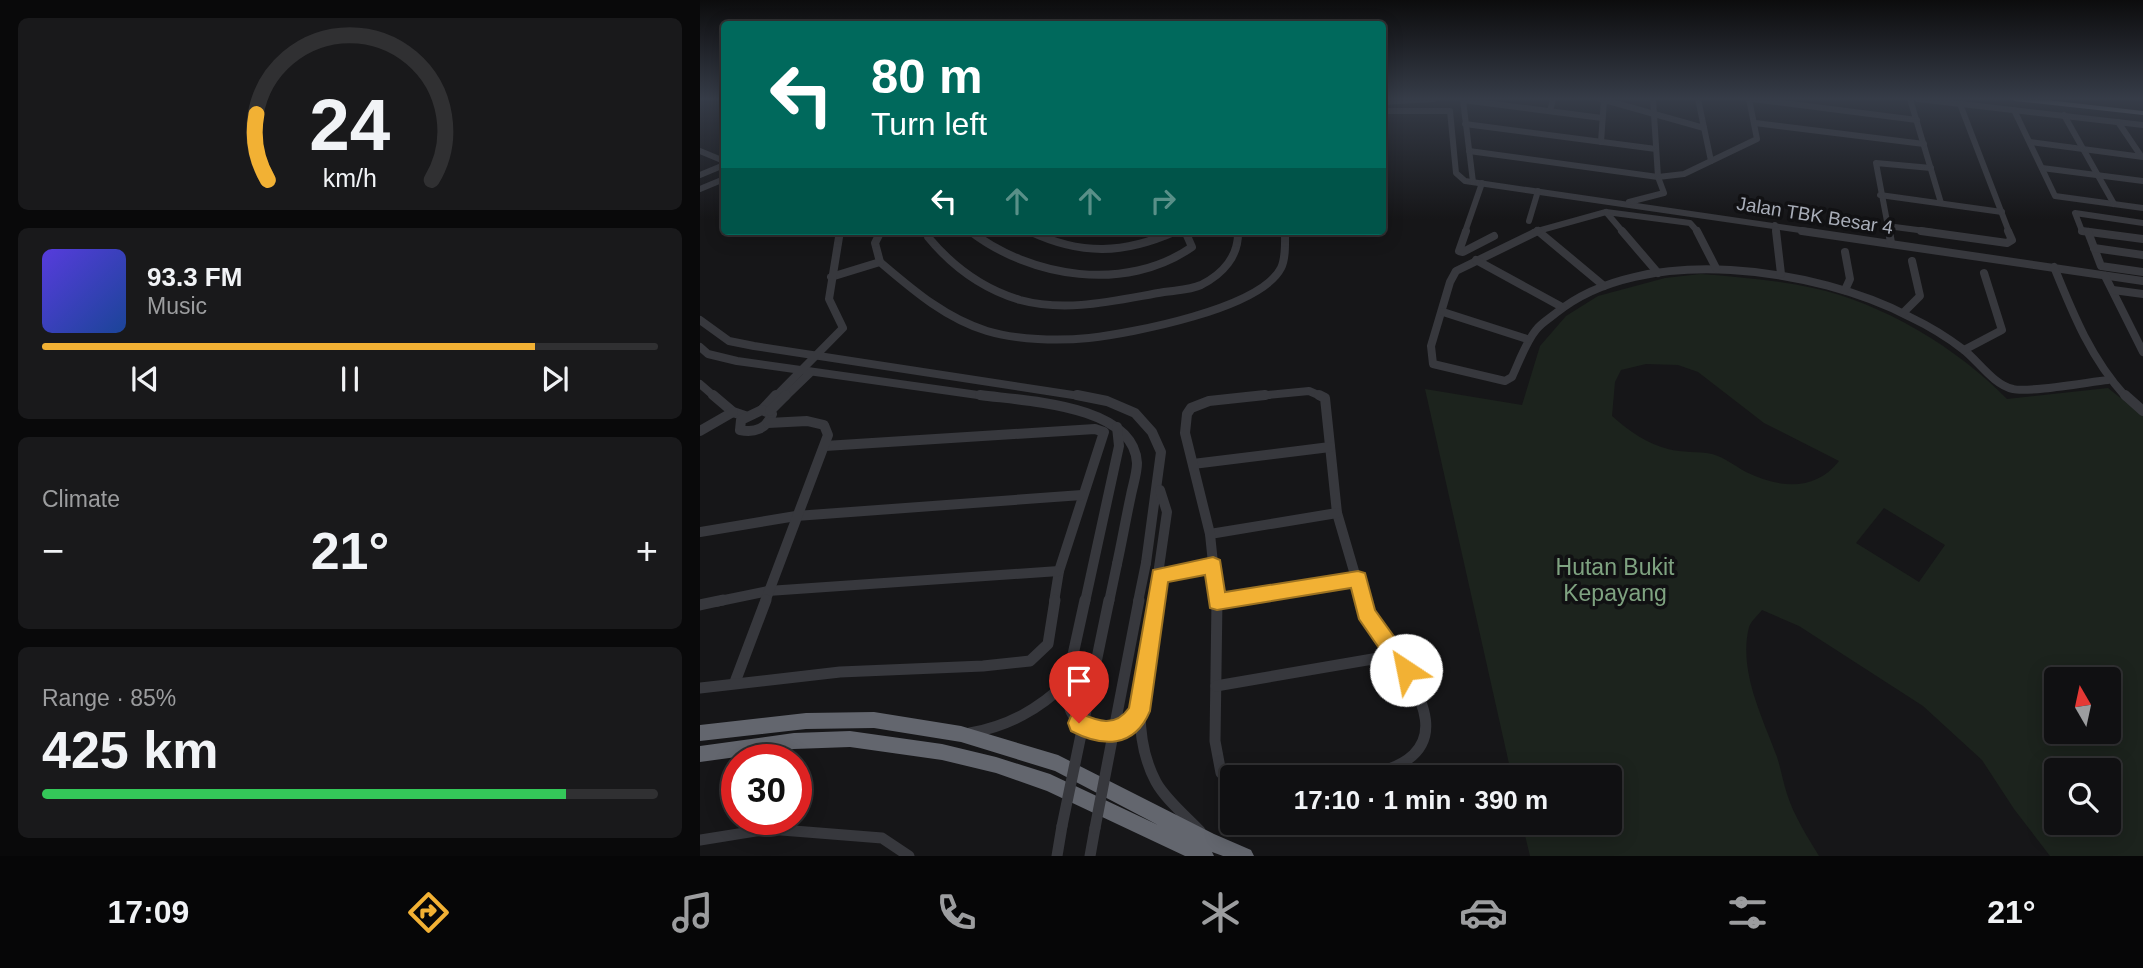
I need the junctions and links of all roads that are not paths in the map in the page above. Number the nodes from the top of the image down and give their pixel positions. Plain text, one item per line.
1 (1453, 139) edge
2 (1467, 139) edge
3 (1578, 139) edge
4 (1601, 139) edge
5 (1655, 139) edge
6 (1706, 139) edge
7 (1758, 139) edge
8 (1882, 139) edge
9 (1923, 139) edge
10 (1973, 139) edge
11 (2028, 139) edge
12 (2077, 139) edge
13 (2130, 139) edge
14 (1601, 142) junction
15 (2029, 142) junction
16 (1924, 144) junction
17 (1656, 149) junction
18 (2083, 149) junction
19 (1469, 150) junction
20 (700, 151) edge
21 (2142, 157) edge
22 (1711, 161) junction
23 (721, 162) edge
24 (721, 164) edge
25 (1931, 168) junction
26 (2042, 168) junction
27 (700, 175) edge
28 (2098, 175) junction
29 (1658, 177) junction
30 (721, 178) edge
31 (2143, 181) edge
32 (1473, 182) junction
33 (1482, 183) junction
34 (700, 187) edge
35 (1538, 191) junction
36 (1880, 195) junction
37 (1627, 203) junction
38 (1941, 203) junction
39 (2114, 204) junction
40 (2143, 208) edge
41 (1606, 212) junction
42 (2002, 212) junction
43 (1529, 221) dead end
44 (2143, 223) edge
45 (1775, 225) junction
46 (1887, 226) junction
47 (1537, 230) junction
48 (2088, 232) junction
49 (839, 235) edge
50 (879, 235) edge
51 (928, 235) edge
52 (975, 235) edge
53 (1037, 235) edge
54 (1166, 235) edge
55 (1187, 235) edge
56 (1238, 235) edge
57 (1284, 235) edge
58 (1494, 236) dead end
59 (2143, 239) edge
60 (1891, 243) junction
61 (2094, 248) junction
62 (1845, 253) dead end
63 (2143, 255) edge
64 (1476, 260) junction
65 (1912, 261) dead end
66 (880, 262) junction
67 (2054, 267) junction
68 (1716, 268) junction
69 (1658, 272) junction
70 (2143, 272) edge
71 (1984, 273) dead end
72 (1781, 274) junction
73 (831, 276) junction
74 (2105, 276) junction
75 (2143, 281) edge
76 (1604, 286) junction
77 (1845, 290) junction
78 (2113, 290) junction
79 (2143, 294) edge
80 (1562, 307) junction
81 (1443, 312) junction
82 (1903, 313) junction
83 (700, 320) edge
84 (1527, 339) junction
85 (700, 347) edge
86 (1964, 350) junction
87 (2143, 352) edge
88 (819, 354) junction
89 (1433, 364) joint
90 (806, 371) junction
91 (1512, 377) joint
92 (2108, 380) junction
93 (700, 384) edge
94 (766, 411) junction
95 (2143, 411) edge
96 (733, 412) junction
97 (745, 416) junction
98 (768, 423) junction
99 (1117, 427) junction
100 (700, 432) edge
101 (825, 446) junction
102 (1331, 447) junction
103 (1193, 464) junction
104 (1158, 482) junction
105 (1082, 495) junction
106 (1337, 513) junction
107 (796, 516) junction
108 (700, 532) edge
109 (1210, 534) junction
110 (1213, 565) junction
111 (1059, 571) junction
112 (1159, 575) junction
113 (1358, 579) junction
114 (768, 591) junction
115 (1217, 602) junction
116 (700, 605) edge
117 (1396, 655) junction
118 (735, 682) junction
119 (1067, 682) junction
120 (1216, 686) junction
121 (700, 688) edge
122 (1139, 711) junction
123 (700, 733) edge
124 (961, 734) junction
125 (700, 754) edge
126 (1399, 765) edge
127 (1220, 768) edge
128 (700, 840) edge
129 (1206, 848) edge
130 (909, 856) edge
131 (1056, 856) edge
132 (1090, 856) edge
133 (1245, 856) edge

1 - 32 street
2 - 19 street
3 - 14 street
4 - 14 street
5 - 17 street
6 - 22 street
7 - 22 street
8 - 16 street
9 - 16 street
10 - 42 street
11 - 15 street
12 - 18 street
13 - 21 street
14 - 17 street
15 - 18 street
15 - 26 street
16 - 25 street
17 - 29 street
18 - 21 street
18 - 28 street
19 - 29 street
19 - 32 street
20 - 23 street
22 - 29 street
24 - 27 street
25 - 36 street
25 - 38 street
26 - 28 street
26 - 39 street
28 - 31 street
28 - 39 street
29 - 37 street
30 - 34 street
32 - 33 street, Jalan TBK Besar 4
33 - 35 street, Jalan TBK Besar 4
33 - 58 street
35 - 37 street, Jalan TBK Besar 4
35 - 43 street
36 - 38 street
36 - 46 street
37 - 45 street, Jalan TBK Besar 4
38 - 42 street
39 - 40 street
41 - 47 street
41 - 68 street
41 - 69 street
42 - 46 street
44 - 48 street
45 - 60 street, Jalan TBK Besar 4
45 - 72 street
46 - 60 street
47 - 64 street
47 - 76 street
48 - 59 street
48 - 61 street
49 - 73 street
50 - 66 street
51 - 56 street
52 - 55 street
53 - 54 street
57 - 66 street
60 - 67 street, Jalan TBK Besar 4
61 - 63 street
61 - 70 street
62 - 77 street
64 - 80 street
64 - 81 street
65 - 82 street
66 - 73 street
67 - 74 street, Jalan TBK Besar 4
67 - 92 street
68 - 69 street
68 - 72 street
69 - 76 street
71 - 86 street
72 - 77 street
73 - 88 street
74 - 75 street, Jalan TBK Besar 4
74 - 78 street
76 - 80 street
77 - 82 street
78 - 79 street
78 - 87 street
80 - 84 street
81 - 84 street
81 - 89 street
82 - 86 street
83 - 88 street
84 - 91 street
85 - 90 street
86 - 92 street
88 - 90 street
88 - 104 street
89 - 91 street
90 - 94 street
90 - 99 street
92 - 95 street
93 - 96 street
94 - 97 street
94 - 98 street
96 - 97 street
96 - 100 street
97 - 98 street
98 - 101 street
99 - 119 street
99 - 131 street, bridge
101 - 105 street
101 - 107 street
102 - 103 street
102 - 103 street
102 - 106 street
103 - 109 street
104 - 112 street
104 - 132 street, bridge
105 - 107 street
105 - 111 street
106 - 109 street
106 - 113 street
107 - 108 street
107 - 114 street
109 - 110 street
110 - 112 street
110 - 115 street
111 - 114 street
111 - 118 street
112 - 122 street
113 - 115 street
113 - 117 street
114 - 116 street
114 - 118 street
115 - 120 street
117 - 120 street
117 - 126 street
118 - 121 street
119 - 122 street
119 - 124 street
120 - 127 street
122 - 129 street
123 - 124 highway
124 - 129 highway
125 - 129 highway
128 - 130 street
129 - 133 highway

